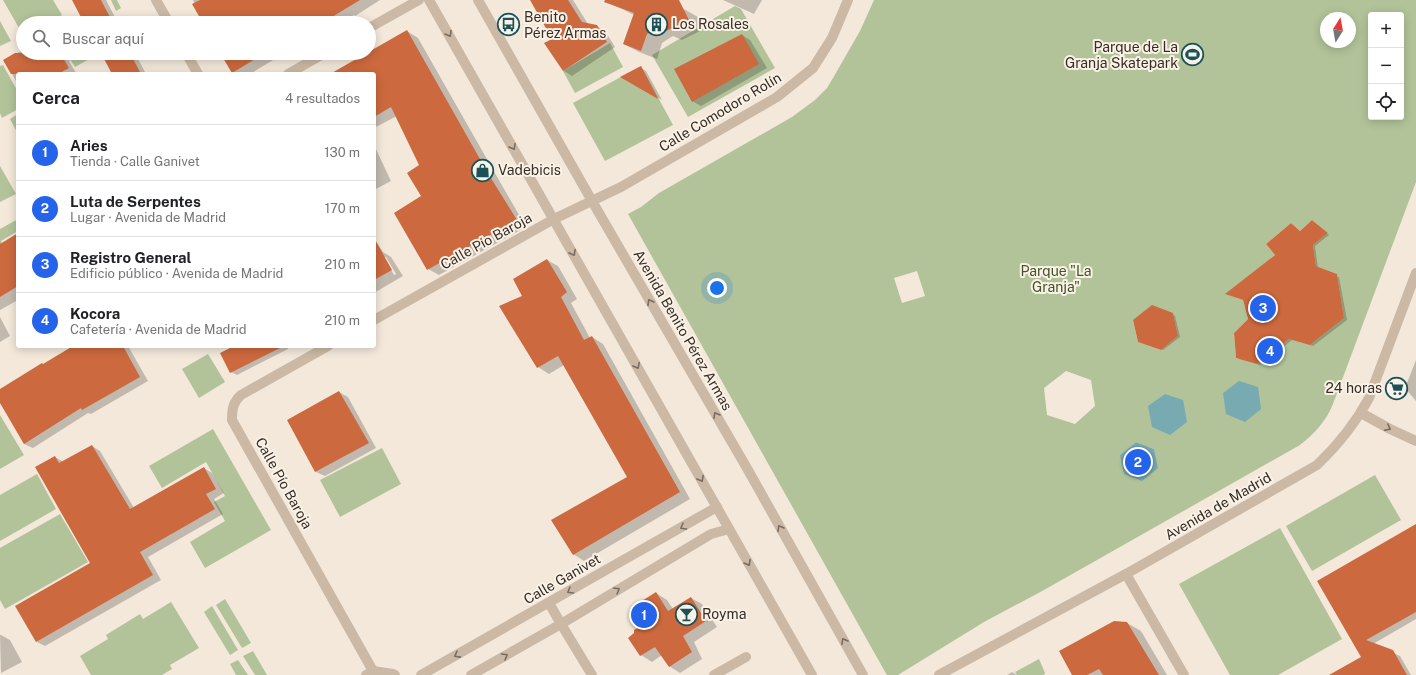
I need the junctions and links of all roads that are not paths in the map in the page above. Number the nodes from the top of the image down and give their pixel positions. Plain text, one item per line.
1 (156, 0) edge
2 (419, 0) edge
3 (429, 0) edge
4 (478, 0) edge
5 (848, 0) edge
6 (165, 16) edge
7 (376, 24) edge
8 (190, 60) edge
9 (313, 60) edge
10 (197, 72) edge
11 (292, 72) edge
12 (592, 201) junction
13 (554, 219) junction
14 (1416, 273) edge
15 (376, 319) edge
16 (324, 348) edge
17 (1361, 413) junction
18 (1416, 441) edge
19 (717, 507) junction
20 (729, 529) junction
21 (1126, 574) junction
22 (549, 603) junction
23 (561, 624) junction
24 (746, 657) dead end
25 (370, 673) edge
26 (395, 675) edge
27 (421, 675) edge
28 (471, 675) edge
29 (592, 675) edge
30 (714, 675) edge
31 (812, 675) edge
32 (863, 675) edge
33 (939, 675) edge
34 (1184, 675) edge

1 - 6 street
2 - 7 street
3 -> 13 street
4 - 12 street, Avenida Benito Pérez Armas
5 - 12 street, Calle Comodoro Rolín
8 - 10 street
9 - 11 street
12 - 13 street, Calle Pío Baroja
32 -> 12 street, Avenida Benito Pérez Armas
13 - 15 street, Calle Pío Baroja
13 -> 19 street
14 - 17 street, Avenida de Madrid
16 - 25 street, Calle Pío Baroja
17 -> 18 street
17 - 21 street, Avenida de Madrid
19 - 20 street
19 -> 22 street, Calle Ganivet
23 -> 20 street
20 -> 31 street
21 - 33 street, Avenida de Madrid
21 - 34 street
22 - 23 street
22 -> 27 street, Calle Ganivet
28 -> 23 street
23 - 29 street
24 - 30 street
25 - 26 street

